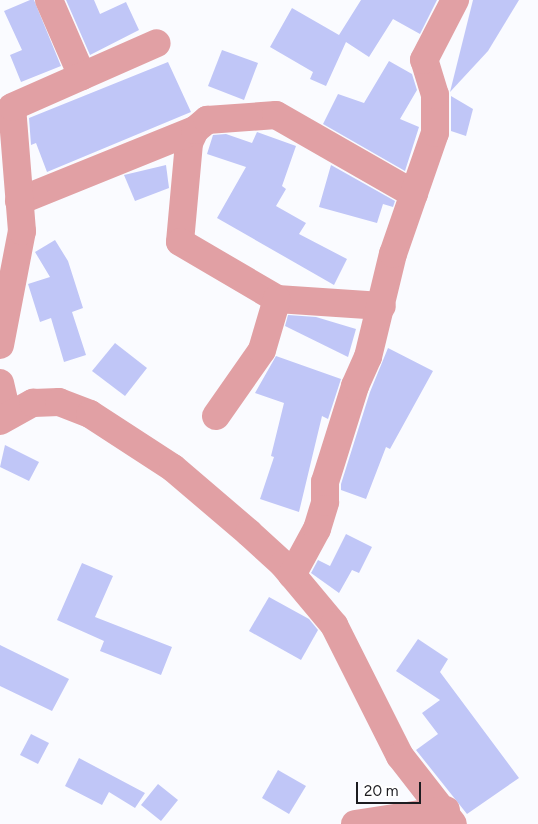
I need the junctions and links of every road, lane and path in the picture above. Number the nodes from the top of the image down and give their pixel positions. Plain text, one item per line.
1 (48, 0) edge
2 (455, 0) edge
3 (157, 43) dead end
4 (82, 76) junction
5 (195, 130) junction
6 (414, 194) junction
7 (19, 201) junction
8 (277, 299) junction
9 (382, 306) junction
10 (0, 345) edge
11 (0, 383) edge
12 (216, 416) dead end
13 (3, 418) edge
14 (292, 575) junction
15 (449, 817) edge
16 (355, 824) edge

1 - 4 street
2 - 6 street
3 - 4 street
4 - 7 street
5 - 6 street
5 - 7 street
5 - 8 street
6 - 9 street
7 - 10 street
8 - 9 street
8 - 12 street
9 - 14 street
11 - 13 street
13 - 14 street
14 - 15 street
15 - 16 street

